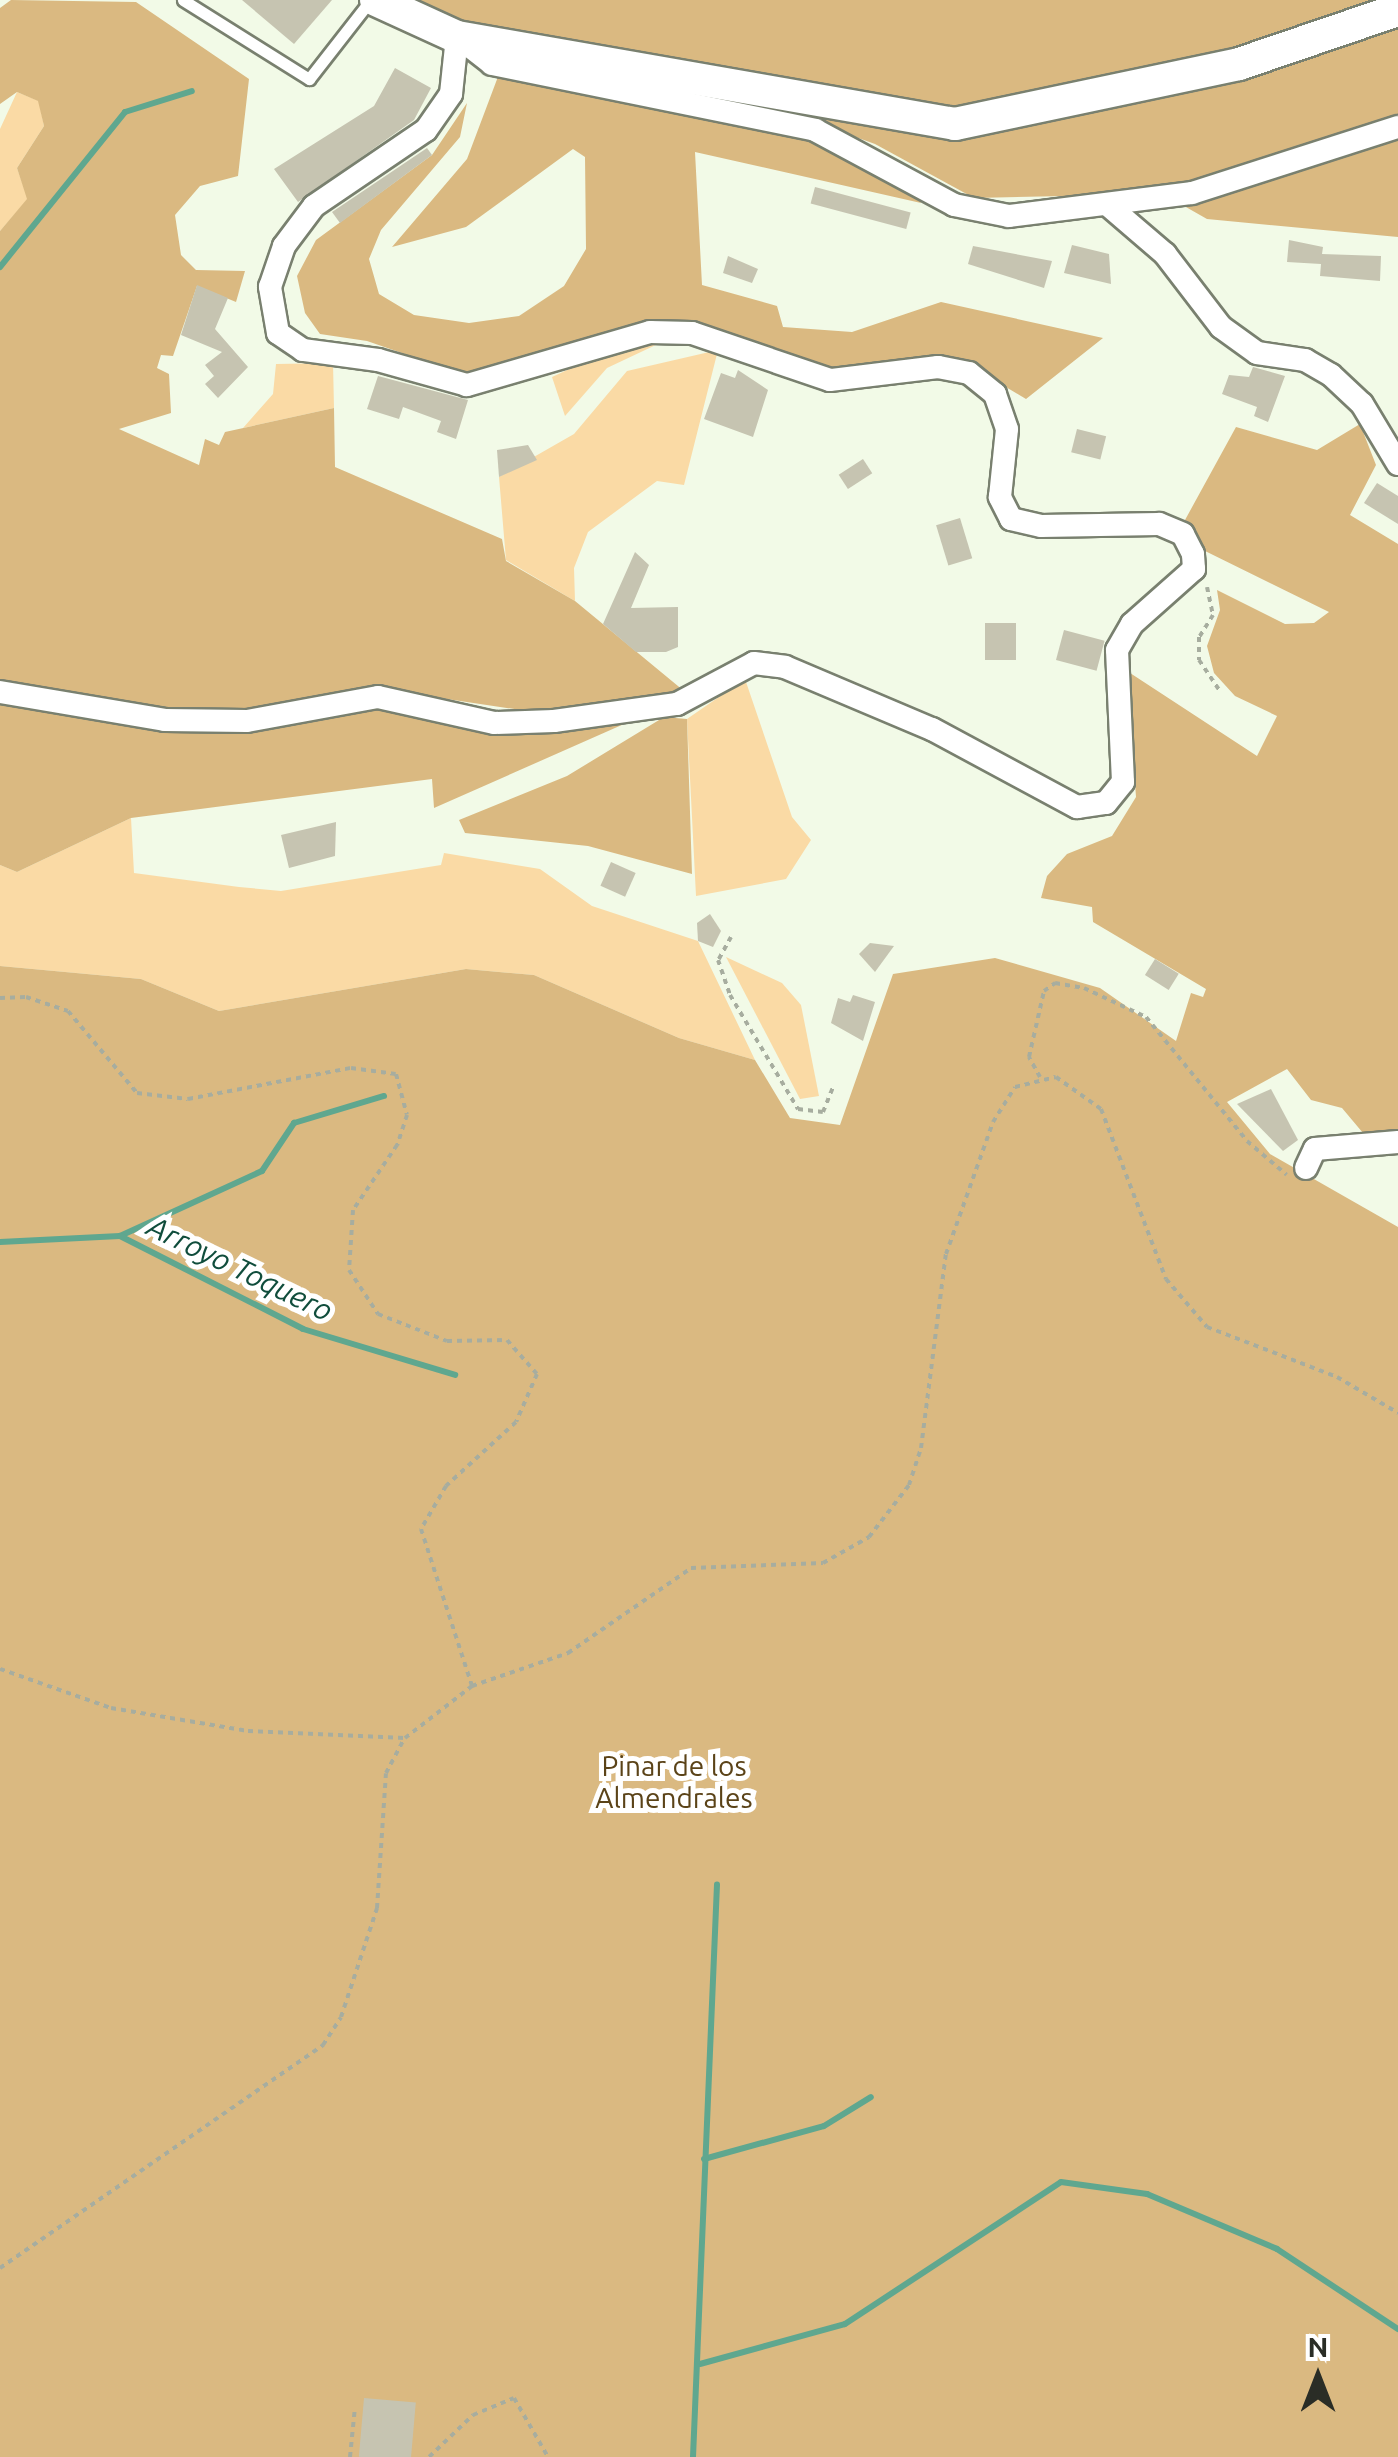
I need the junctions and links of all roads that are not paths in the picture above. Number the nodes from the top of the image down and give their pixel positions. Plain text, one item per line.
1 (182, 0) edge
2 (373, 0) edge
3 (1398, 10) edge
4 (457, 37) junction
5 (1398, 127) edge
6 (1109, 206) junction
7 (1398, 464) edge
8 (0, 692) edge
9 (1398, 1142) edge
10 (1306, 1168) road end

1 - 2 lane
2 - 4 main road
3 - 4 main road
4 - 6 street
4 - 8 street
5 - 6 street
6 - 7 street
9 - 10 street

